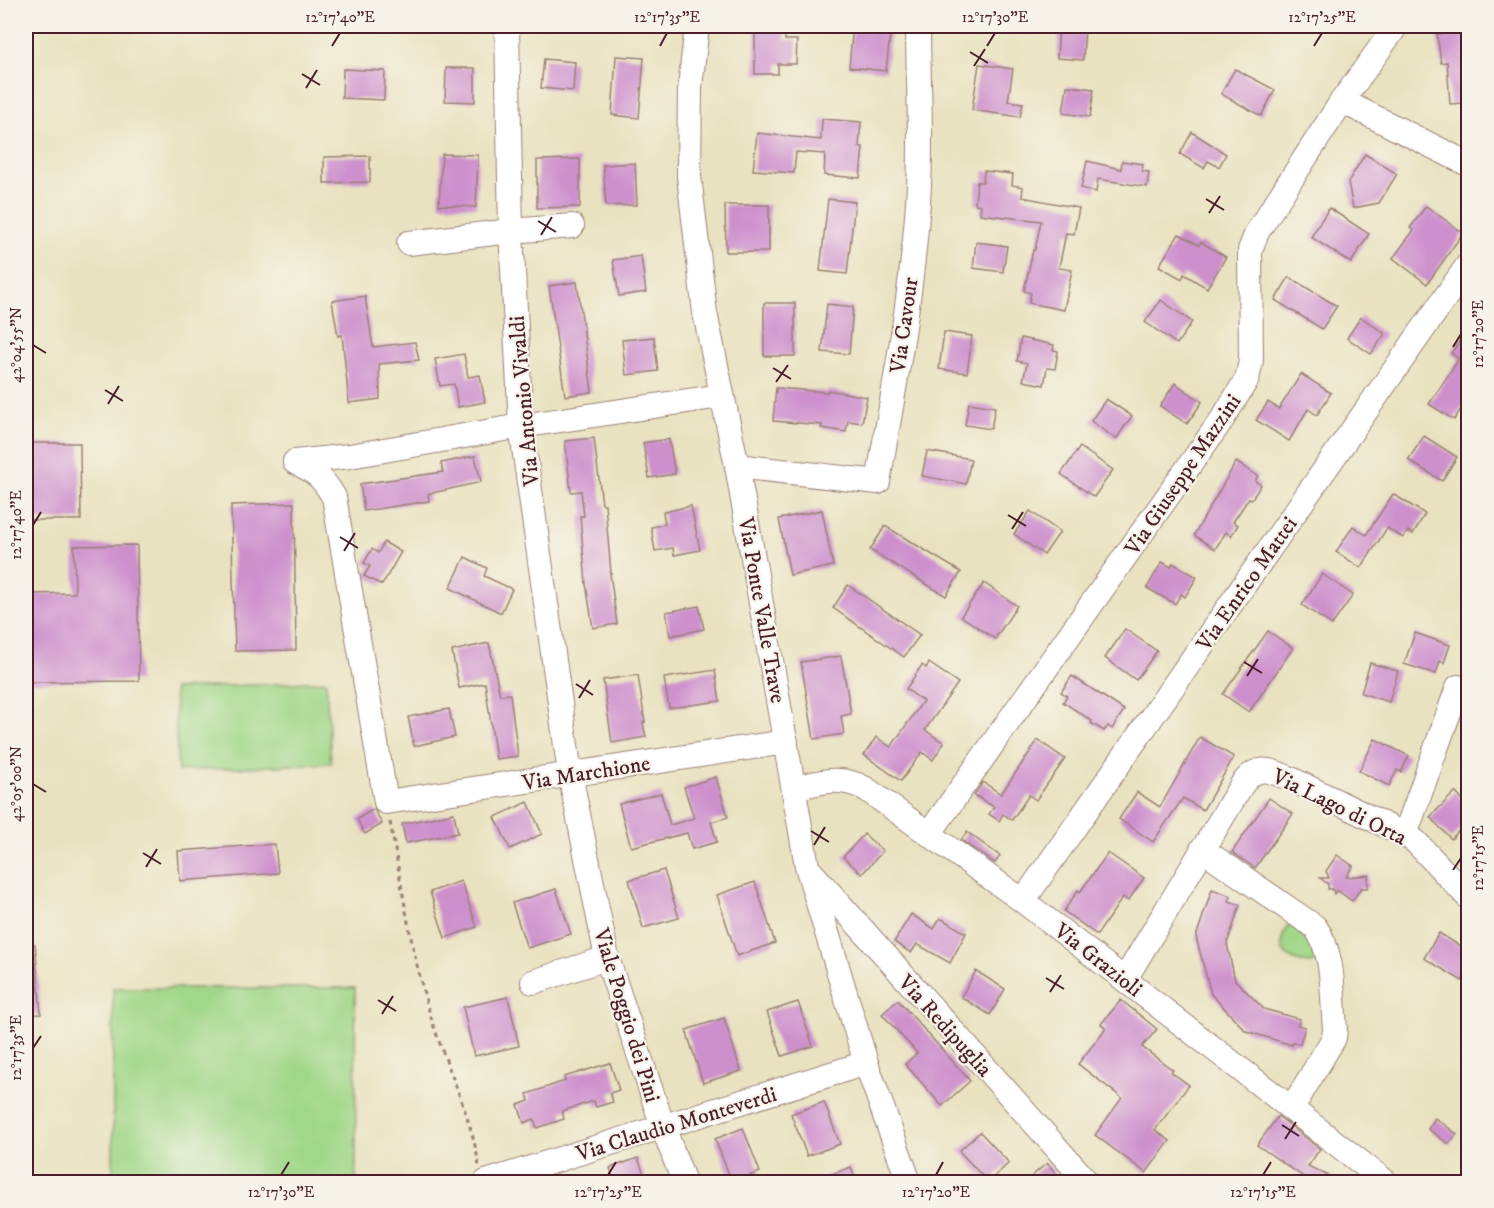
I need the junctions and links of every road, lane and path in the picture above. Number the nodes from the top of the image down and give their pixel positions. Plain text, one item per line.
1 (507, 26) edge
2 (697, 26) edge
3 (918, 26) edge
4 (1396, 26) edge
5 (1342, 101) junction
6 (1468, 164) edge
7 (572, 226) dead end
8 (511, 231) junction
9 (408, 243) dead end
10 (1468, 265) edge
11 (721, 396) junction
12 (521, 426) junction
13 (737, 466) junction
14 (1458, 687) dead end
15 (786, 742) junction
16 (570, 774) junction
17 (838, 780) junction
18 (794, 789) junction
19 (386, 802) junction
20 (799, 817) junction
21 (929, 834) junction
22 (1406, 835) junction
23 (1203, 849) junction
24 (807, 866) junction
25 (1468, 897) edge
26 (1023, 901) junction
27 (607, 958) junction
28 (1125, 979) junction
29 (533, 982) dead end
30 (866, 1063) junction
31 (1292, 1108) junction
32 (663, 1127) junction
33 (483, 1178) edge
34 (684, 1182) edge
35 (909, 1182) edge
36 (1087, 1182) edge
37 (1386, 1182) edge

1 - 8 street, Via Antonio Vivaldi
2 - 11 street, Via Ponte Valle Trave
3 - 13 street, Via Cavour
4 - 5 street, Via Giuseppe Mazzini
5 - 6 street
5 - 21 street, Via Giuseppe Mazzini
7 - 8 street
8 - 9 street
8 - 12 street, Via Antonio Vivaldi
10 - 26 street, Via Enrico Mattei
11 - 12 street
11 - 13 street, Via Ponte Valle Trave
12 - 16 street, Via Antonio Vivaldi
12 - 19 street
13 - 15 street, Via Ponte Valle Trave
14 - 22 street
15 - 16 street, Via Marchione
15 - 18 street, Via Ponte Valle Trave
16 - 19 street, Via Marchione
16 - 27 street, Viale Poggio dei Pini
17 - 18 street, Via Grazioli
17 - 20 street
17 - 21 street, Via Grazioli
18 - 20 street, Via Ponte Valle Trave
19 - 33 path
20 - 24 street, Via Ponte Valle Trave
21 - 26 street, Via Grazioli
22 - 23 street, Via Lago di Orta
22 - 25 street, Via Lago di Orta
23 - 28 street, Via Lago di Orta
23 - 31 street
24 - 30 street, Via Ponte Valle Trave
24 - 36 street, Via Redipuglia
26 - 28 street, Via Grazioli
27 - 29 street
27 - 32 street, Viale Poggio dei Pini
28 - 31 street, Via Grazioli
30 - 32 street, Via Claudio Monteverdi
30 - 35 street, Via Ponte Valle Trave
31 - 37 street, Via Grazioli
32 - 33 street, Via Claudio Monteverdi
32 - 34 street, Viale Poggio dei Pini

